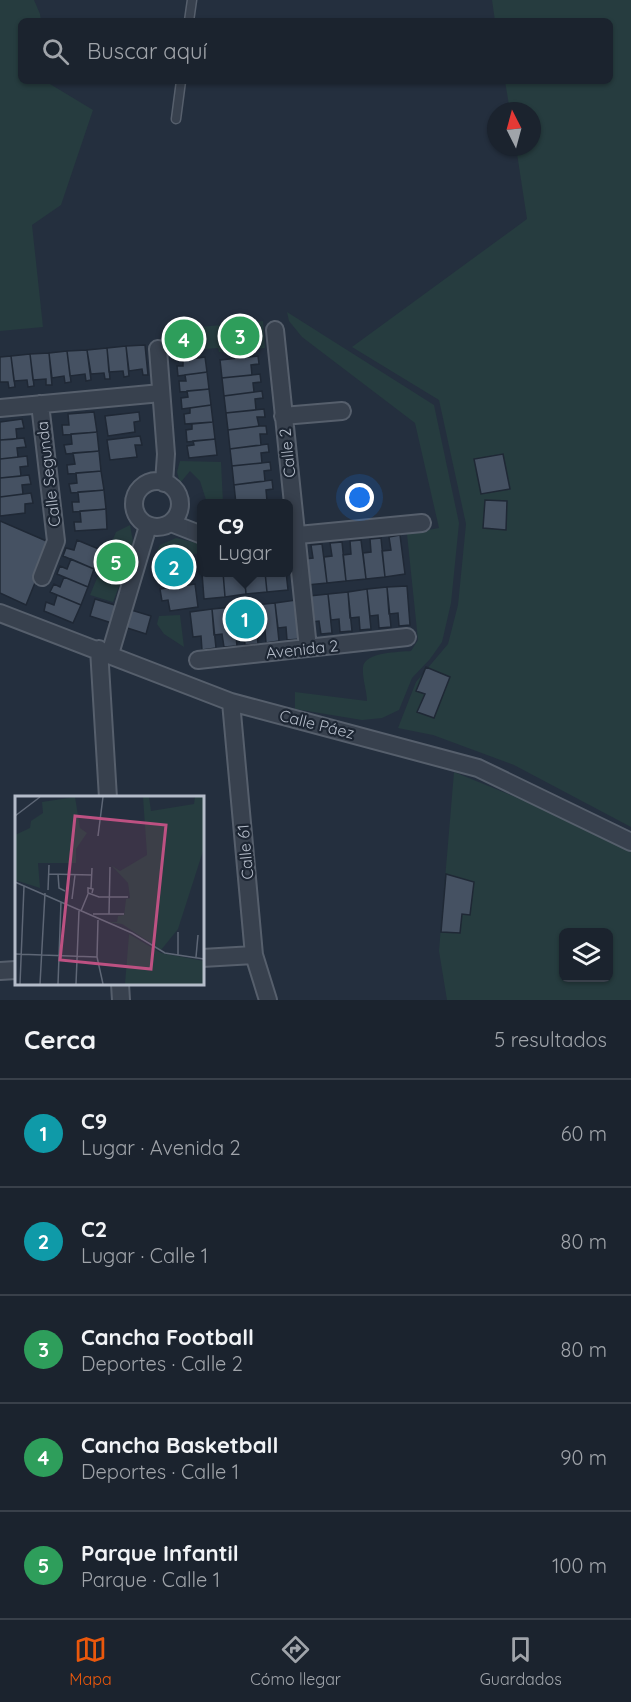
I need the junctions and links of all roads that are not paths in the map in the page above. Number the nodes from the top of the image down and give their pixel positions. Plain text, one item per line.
1 (192, 0) edge
2 (189, 18) edge
3 (181, 84) edge
4 (176, 119) dead end
5 (275, 330) dead end
6 (158, 349) dead end
7 (161, 393) junction
8 (40, 404) junction
9 (0, 408) edge
10 (342, 411) dead end
11 (283, 416) junction
12 (165, 483) junction
13 (289, 499) edge
14 (171, 523) junction
15 (422, 523) dead end
16 (148, 526) junction
17 (197, 533) edge
18 (293, 536) edge
19 (293, 543) edge
20 (42, 577) dead end
21 (0, 613) edge
22 (407, 637) dead end
23 (308, 648) junction
24 (105, 652) junction
25 (198, 660) dead end
26 (231, 702) junction
27 (108, 796) edge
28 (631, 842) edge
29 (254, 955) junction
30 (204, 958) edge
31 (15, 970) edge
32 (0, 971) edge
33 (120, 985) edge
34 (121, 1000) edge
35 (268, 1000) edge

1 - 2 lane
3 - 4 lane
5 - 11 street, Calle 2
6 - 7 street
7 - 8 street
7 - 12 street
8 - 9 street
8 - 20 street, Calle Segunda
10 - 11 street
11 - 13 street, Calle 2
12 - 14 street
12 - 16 street
14 - 16 street
14 - 17 street
15 - 18 street
16 - 24 street
19 - 23 street, Calle 2
21 - 24 street, Calle Páez
22 - 23 street, Avenida 2
23 - 25 street, Avenida 2
24 - 26 street, Calle Páez
24 - 27 street
26 - 28 street, Calle Páez
26 - 29 street, Calle 61
29 - 30 street
29 - 35 street, Calle 61
31 - 32 street
33 - 34 street

